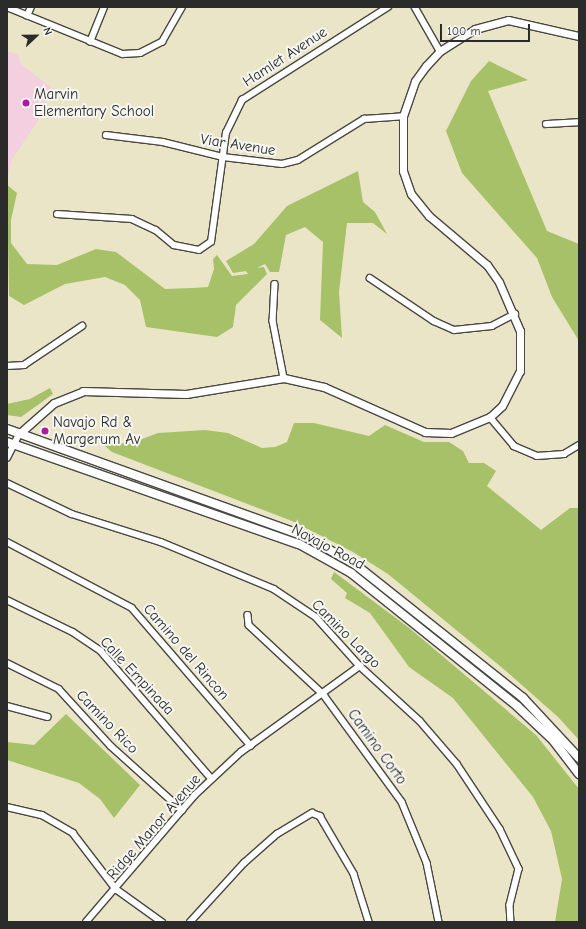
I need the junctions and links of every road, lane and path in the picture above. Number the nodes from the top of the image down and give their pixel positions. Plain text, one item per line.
1 (7, 7) edge
2 (31, 7) edge
3 (104, 7) edge
4 (182, 7) edge
5 (388, 7) edge
6 (415, 7) edge
7 (27, 16) junction
8 (579, 36) edge
9 (90, 42) junction
10 (440, 52) junction
11 (403, 116) junction
12 (579, 122) edge
13 (546, 124) dead end
14 (106, 135) dead end
15 (223, 157) junction
16 (57, 214) dead end
17 (370, 278) dead end
18 (275, 284) dead end
19 (515, 314) junction
20 (82, 326) dead end
21 (7, 366) edge
22 (284, 378) junction
23 (490, 417) junction
24 (7, 428) edge
25 (20, 433) junction
26 (7, 442) edge
27 (15, 445) junction
28 (579, 445) edge
29 (7, 458) edge
30 (7, 483) edge
31 (7, 542) edge
32 (7, 600) edge
33 (248, 615) dead end
34 (7, 663) edge
35 (360, 666) junction
36 (324, 695) junction
37 (7, 706) edge
38 (48, 717) dead end
39 (251, 746) junction
40 (579, 758) edge
41 (579, 774) edge
42 (212, 779) junction
43 (7, 807) edge
44 (182, 810) junction
45 (116, 889) junction
46 (86, 922) edge
47 (162, 922) edge
48 (190, 922) edge
49 (368, 922) edge
50 (439, 922) edge
51 (511, 922) edge

1 - 7 street
2 - 7 street
3 - 9 street
4 - 9 street
5 - 15 street, Hamlet Avenue
6 - 10 street
7 - 9 street
8 - 10 street
10 - 11 street
11 - 15 street, Viar Avenue
11 - 19 street
12 - 13 street
14 - 15 street, Viar Avenue
15 - 16 street, Hamlet Avenue
17 - 19 street
18 - 22 street
19 - 23 street
20 - 21 street
22 - 23 street
22 - 25 street
23 - 28 street
24 - 25 main road, Navajo Road
25 - 27 street
25 - 40 main road, Navajo Road
26 - 27 main road, Navajo Road
27 - 29 street
27 - 41 main road, Navajo Road
30 - 35 street, Camino Largo
31 - 39 street, Camino del Rincon
32 - 42 street, Calle Empinada
33 - 36 street, Camino Corto
34 - 44 street, Camino Rico
35 - 36 street, Ridge Manor Avenue
35 - 51 street, Camino Largo
36 - 39 street, Ridge Manor Avenue
36 - 50 street, Camino Corto
37 - 38 street
39 - 42 street, Ridge Manor Avenue
42 - 44 street, Ridge Manor Avenue
43 - 45 street
44 - 45 street, Ridge Manor Avenue
45 - 46 street, Ridge Manor Avenue
45 - 47 street
48 - 49 street

